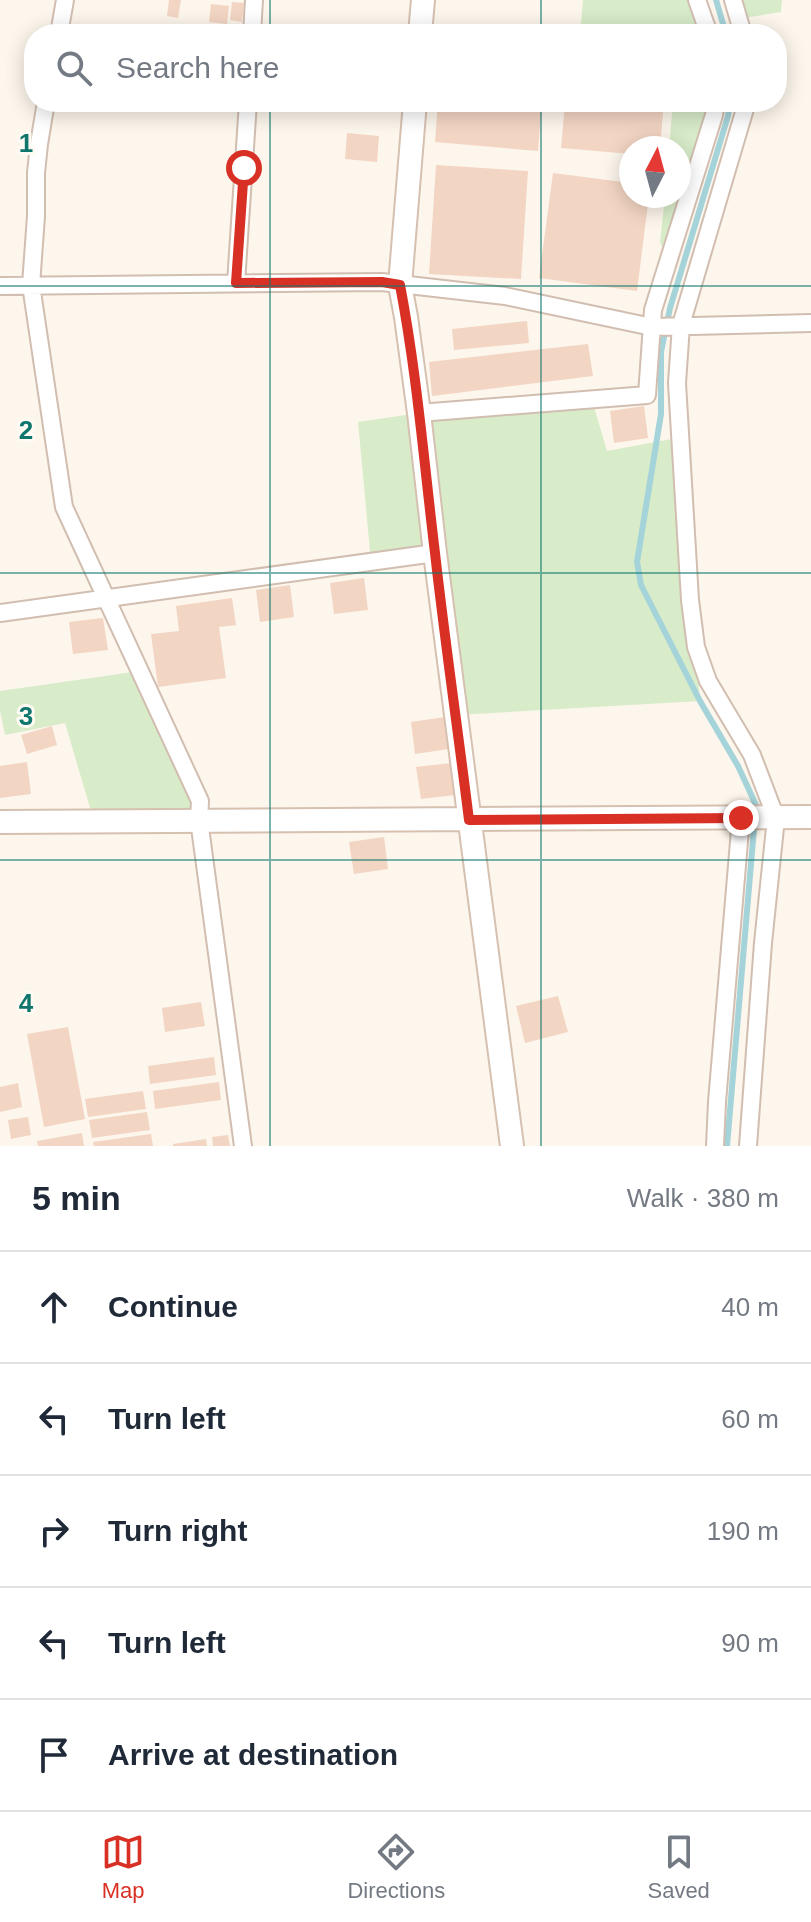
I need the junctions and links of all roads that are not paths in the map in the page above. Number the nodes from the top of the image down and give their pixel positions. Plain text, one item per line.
1 (65, 0) edge
2 (254, 0) edge
3 (423, 0) edge
4 (697, 0) edge
5 (733, 0) edge
6 (61, 24) edge
7 (253, 24) edge
8 (421, 24) edge
9 (705, 24) edge
10 (740, 24) edge
11 (44, 112) edge
12 (247, 112) edge
13 (414, 112) edge
14 (714, 112) edge
15 (744, 112) edge
16 (236, 283) junction
17 (31, 285) junction
18 (400, 285) junction
19 (0, 286) edge
20 (811, 323) edge
21 (681, 325) junction
22 (652, 327) junction
23 (419, 413) junction
24 (435, 553) junction
25 (107, 598) junction
26 (0, 613) edge
27 (811, 817) edge
28 (741, 818) junction
29 (776, 818) junction
30 (199, 820) junction
31 (469, 820) junction
32 (0, 822) edge
33 (243, 1146) edge
34 (512, 1146) edge
35 (715, 1146) edge
36 (748, 1146) edge

1 - 6 street
2 - 7 street
3 - 8 street
4 - 9 street
5 - 10 street
11 - 17 street
12 - 16 street
13 - 18 street
14 - 22 street
15 - 21 street
16 - 17 street
16 - 18 street
17 - 19 street
17 - 25 street
18 - 22 street
18 - 23 street
20 - 21 street
21 - 22 street
21 - 29 street
22 - 23 street
23 - 24 street
24 - 25 street
24 - 31 street
25 - 26 street
25 - 30 street
27 - 29 street
28 - 29 street
28 - 31 street
28 - 35 street
29 - 36 street
30 - 31 street
30 - 32 street
30 - 33 street
31 - 34 street

